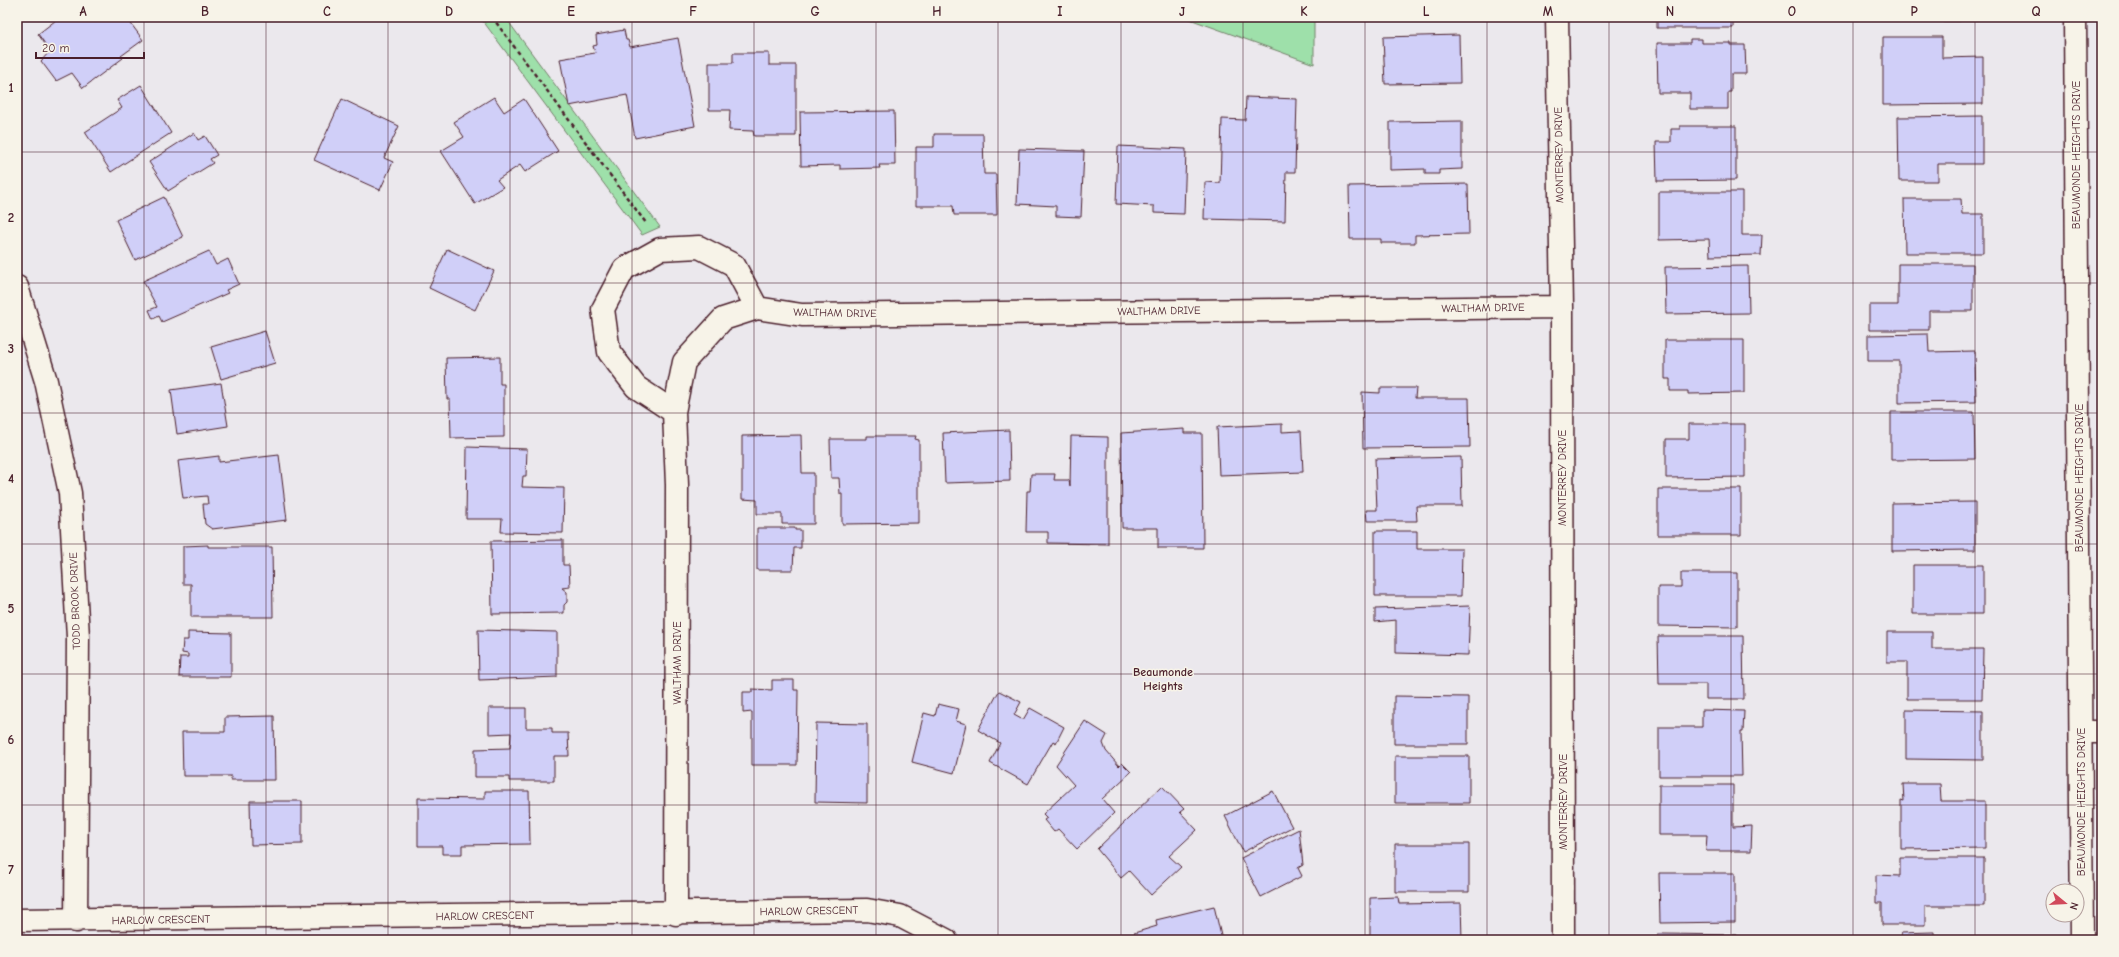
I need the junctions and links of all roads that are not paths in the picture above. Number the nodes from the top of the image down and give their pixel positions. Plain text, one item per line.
1 (1556, 17) edge
2 (2075, 17) edge
3 (17, 287) edge
4 (1562, 307) junction
5 (757, 308) junction
6 (674, 412) junction
7 (2081, 732) junction
8 (2102, 732) edge
9 (676, 914) junction
10 (17, 920) edge
11 (76, 921) junction
12 (946, 940) edge
13 (1563, 940) edge
14 (2082, 940) edge

1 - 4 street, MONTERREY DRIVE
2 - 7 street, BEAUMONDE HEIGHTS DRIVE
3 - 11 street, TODD BROOK DRIVE
4 - 5 street, WALTHAM DRIVE
4 - 13 street, MONTERREY DRIVE
5 - 6 street, WALTHAM DRIVE
5 - 6 street
6 - 9 street, WALTHAM DRIVE
7 - 8 street
7 - 14 street, BEAUMONDE HEIGHTS DRIVE
9 - 11 street, HARLOW CRESCENT
9 - 12 street, HARLOW CRESCENT
10 - 11 street, HARLOW CRESCENT

